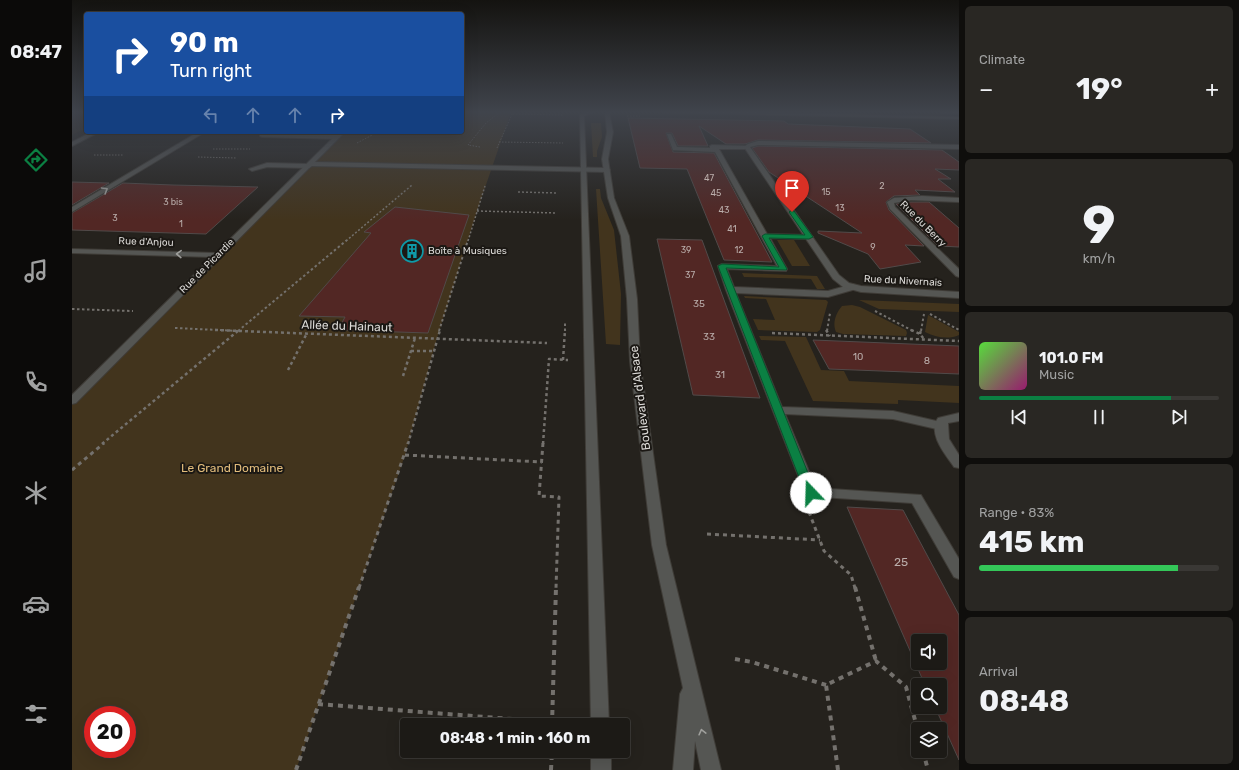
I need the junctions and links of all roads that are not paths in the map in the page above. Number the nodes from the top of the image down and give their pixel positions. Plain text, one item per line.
1 (176, 148) edge
2 (327, 148) edge
3 (583, 148) edge
4 (607, 148) edge
5 (675, 148) edge
6 (748, 148) edge
7 (713, 150) joint
8 (310, 165) junction
9 (252, 169) dead end
10 (583, 170) junction
11 (607, 170) junction
12 (959, 200) edge
13 (72, 210) edge
14 (765, 236) junction
15 (809, 237) junction
16 (72, 251) edge
17 (218, 255) junction
18 (959, 274) edge
19 (853, 287) junction
20 (730, 290) junction
21 (959, 295) edge
22 (72, 401) edge
23 (778, 410) junction
24 (959, 417) edge
25 (941, 426) junction
26 (959, 464) edge
27 (959, 573) edge
28 (690, 684) junction
29 (600, 718) edge
30 (601, 758) edge
31 (601, 770) edge
32 (683, 770) edge
33 (711, 770) edge

13 -> 1 street
2 - 8 street, Rue de Picardie
3 - 10 street
4 - 11 street, Boulevard d'Alsace
5 - 7 street
6 - 15 street, Rue du Nivernais
7 - 14 street
8 - 9 street
8 - 10 street
8 - 17 street, Rue de Picardie
10 - 11 street
10 - 29 street
11 - 28 street, Boulevard d'Alsace
12 - 18 street, Rue du Berry
14 - 15 street
14 - 20 street
15 - 19 street, Rue du Nivernais
17 -> 16 street, Rue d'Anjou
17 - 22 street, Rue de Picardie
19 - 20 street
19 - 21 street, Rue du Nivernais
20 - 23 street
23 - 25 street
23 - 27 street
24 - 25 street
25 - 26 street
28 - 32 street, Boulevard d'Alsace
33 -> 28 street, Boulevard d'Alsace
30 - 31 street

